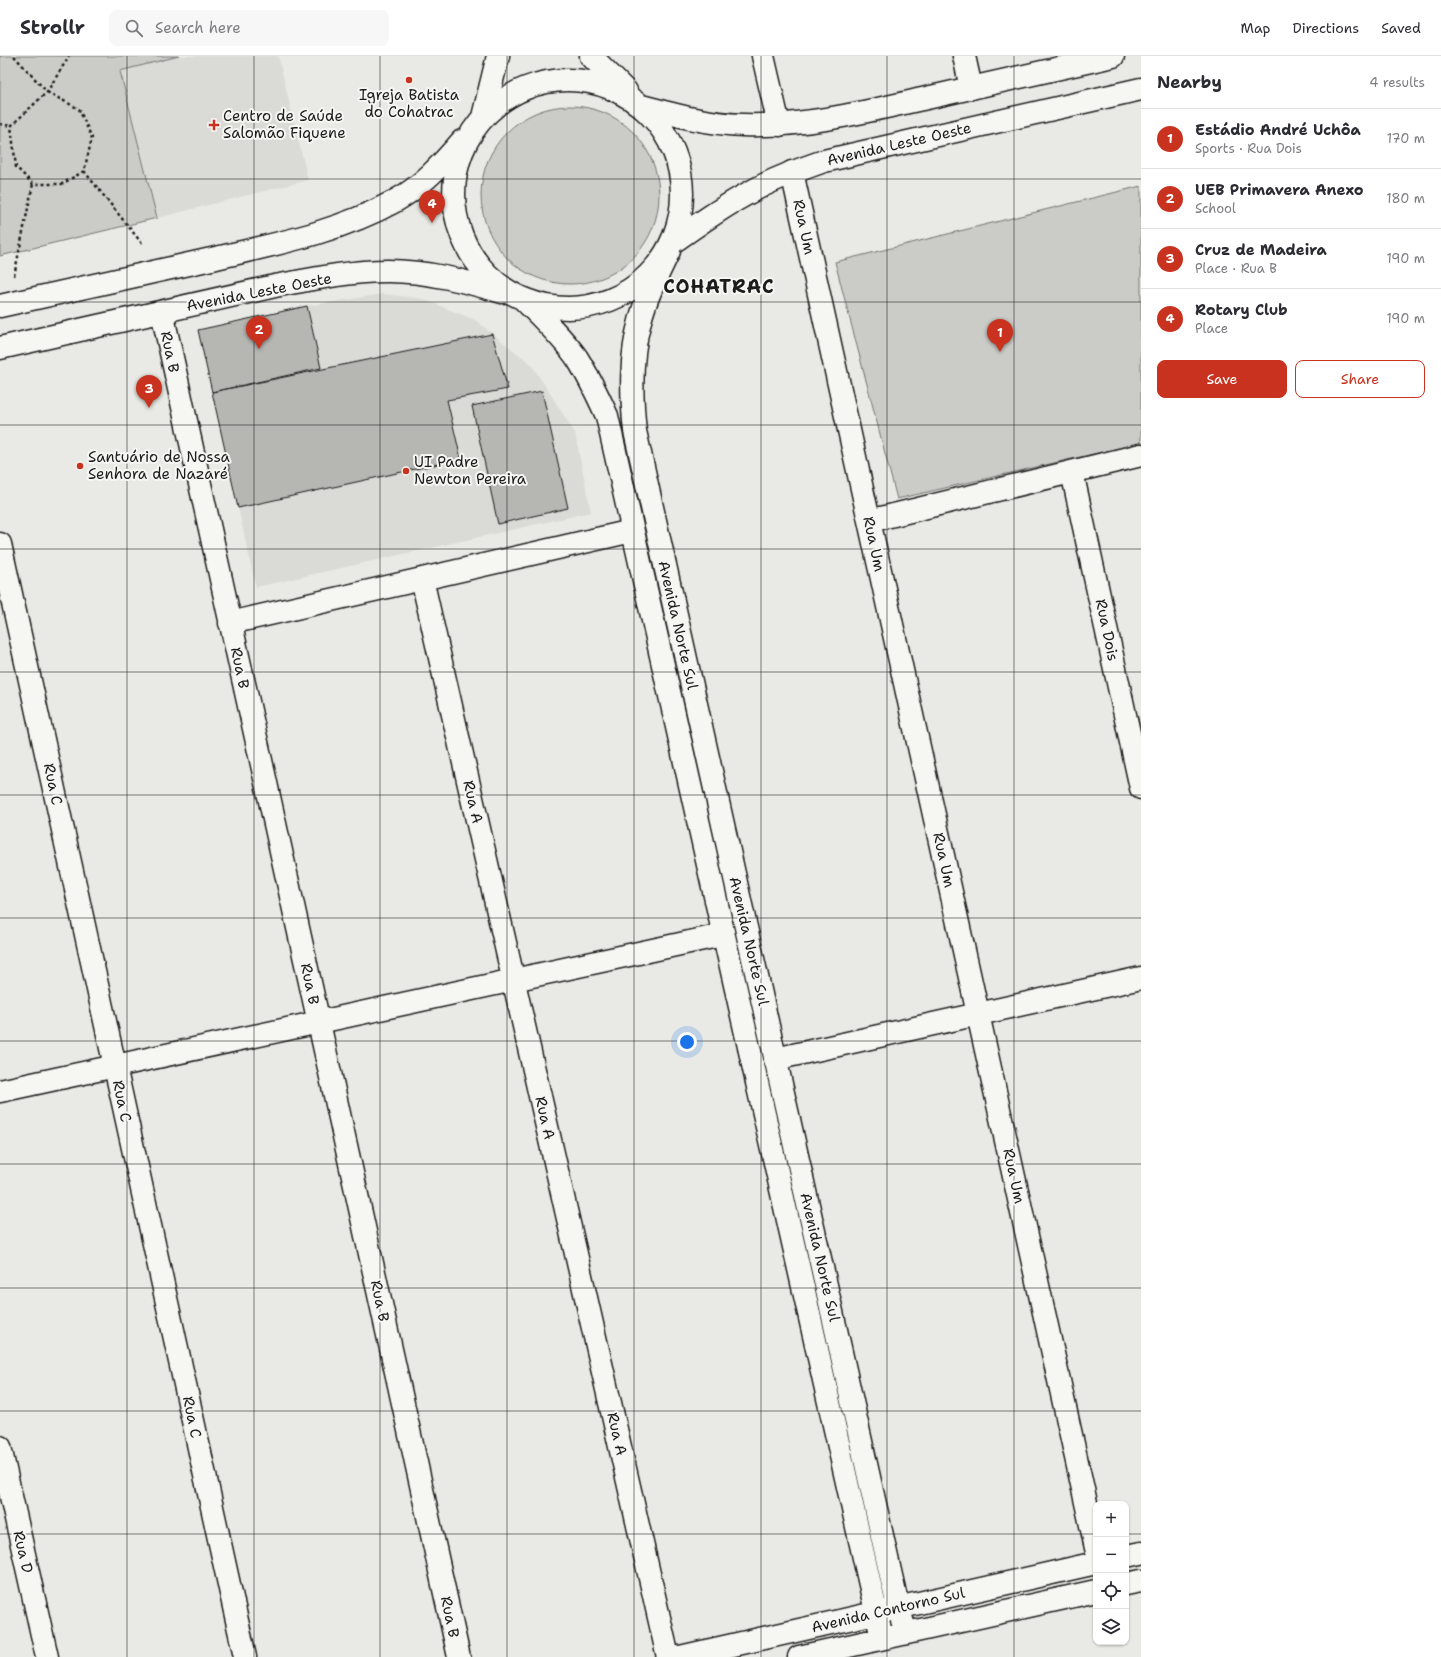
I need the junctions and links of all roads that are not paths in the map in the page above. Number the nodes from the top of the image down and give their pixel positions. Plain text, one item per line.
1 (498, 56) edge
2 (591, 56) edge
3 (764, 56) edge
4 (964, 56) edge
5 (1113, 56) edge
6 (970, 88) junction
7 (1141, 89) edge
8 (639, 105) junction
9 (480, 120) junction
10 (779, 125) junction
11 (792, 172) junction
12 (671, 246) junction
13 (522, 299) junction
14 (4, 305) edge
15 (162, 312) junction
16 (0, 348) edge
17 (1141, 455) edge
18 (1072, 472) junction
19 (869, 521) junction
20 (632, 531) junction
21 (0, 544) edge
22 (422, 579) junction
23 (230, 623) junction
24 (1141, 788) edge
25 (722, 935) junction
26 (1141, 978) edge
27 (514, 980) junction
28 (978, 1014) junction
29 (318, 1022) junction
30 (775, 1060) junction
31 (115, 1066) junction
32 (0, 1091) edge
33 (0, 1447) edge
34 (1094, 1537) edge
35 (1141, 1553) edge
36 (1129, 1555) edge
37 (1093, 1564) edge
38 (1141, 1581) edge
39 (1129, 1583) edge
40 (1093, 1592) edge
41 (898, 1608) junction
42 (875, 1612) junction
43 (906, 1633) junction
44 (882, 1638) junction
45 (47, 1657) edge
46 (245, 1657) edge
47 (459, 1657) edge
48 (668, 1657) edge
49 (680, 1657) edge
50 (799, 1657) edge

1 - 9 street
2 - 8 street
3 - 10 street
4 - 6 street
5 - 6 street
6 - 10 street
7 - 11 street, Avenida Leste Oeste
8 - 9 street
8 - 10 street
8 - 12 street
9 - 13 street, Avenida Norte Sul
9 - 14 street
11 - 12 street, Avenida Leste Oeste
11 - 19 street, Rua Um
12 - 13 street, Avenida Leste Oeste
12 - 30 street, Avenida Norte Sul
13 - 15 street, Avenida Leste Oeste
13 - 20 street, Avenida Norte Sul
15 - 16 street, Avenida Leste Oeste
15 - 23 street, Rua B
17 - 18 street
18 - 19 street
18 - 24 street, Rua Dois
19 - 28 street, Rua Um
20 - 22 street
20 - 25 street, Avenida Norte Sul
21 - 31 street, Rua C
22 - 23 street
22 - 27 street, Rua A
23 - 29 street, Rua B
25 - 27 street
25 - 42 street, Avenida Norte Sul
26 - 28 street
27 - 29 street
27 - 48 street, Rua A
28 - 30 street
28 - 34 street, Rua Um
29 - 31 street
29 - 47 street, Rua B
30 - 41 street, Avenida Norte Sul
31 - 32 street
31 - 46 street, Rua C
33 - 45 street, Rua D
35 - 36 street
37 - 41 street, Avenida Contorno Sul
38 - 39 street
40 - 43 street, Avenida Contorno Sul
41 - 42 street, Avenida Contorno Sul
41 - 43 street, Avenida Norte Sul
42 - 44 street, Avenida Norte Sul
42 - 49 street, Avenida Contorno Sul
43 - 44 street, Avenida Contorno Sul
44 - 50 street, Avenida Contorno Sul

